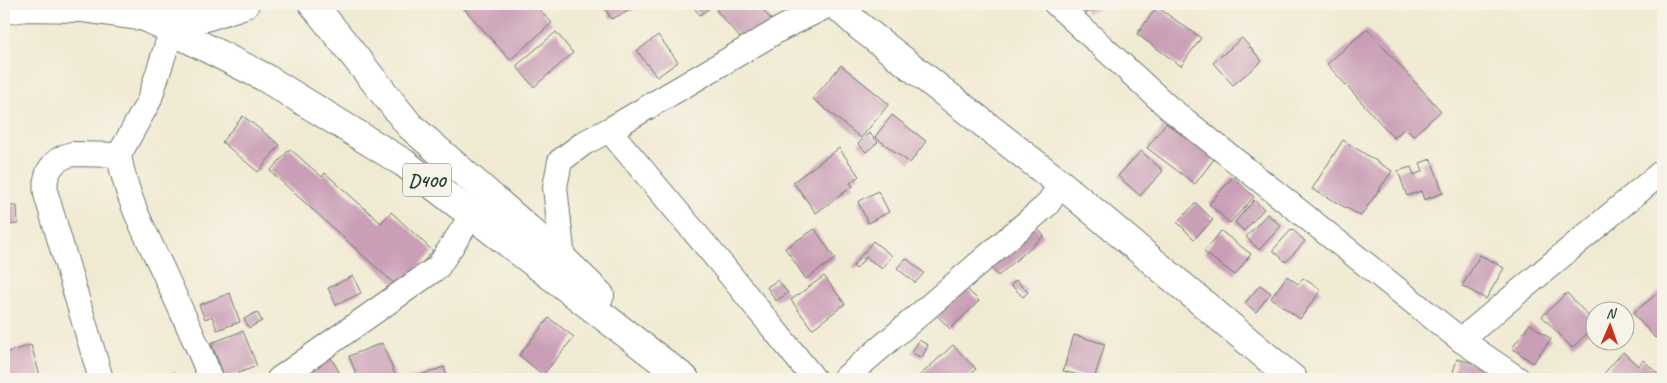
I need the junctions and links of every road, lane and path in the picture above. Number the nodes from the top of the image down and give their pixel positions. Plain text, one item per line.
1 (245, 4) edge
2 (313, 4) edge
3 (831, 4) edge
4 (835, 4) edge
5 (1056, 4) edge
6 (4, 10) edge
7 (138, 10) edge
8 (171, 32) junction
9 (609, 130) junction
10 (118, 155) junction
11 (1663, 171) edge
12 (1061, 184) junction
13 (472, 215) junction
14 (563, 259) junction
15 (1461, 340) junction
16 (101, 379) edge
17 (211, 379) edge
18 (279, 379) edge
19 (685, 379) edge
20 (814, 379) edge
21 (844, 379) edge
22 (1293, 379) edge
23 (1518, 379) edge

1 - 7 main road
2 - 14 main road, D400
3 - 9 street
4 - 12 main road
5 - 15 street
6 - 7 main road
7 - 8 main road, D400
8 - 10 street
8 - 13 main road, D400
9 - 14 street
9 - 20 street
10 - 16 street
10 - 17 street
11 - 15 street
12 - 21 street
12 - 22 main road
13 - 18 street
13 - 19 main road, D400
14 - 19 main road, D400
15 - 23 street

